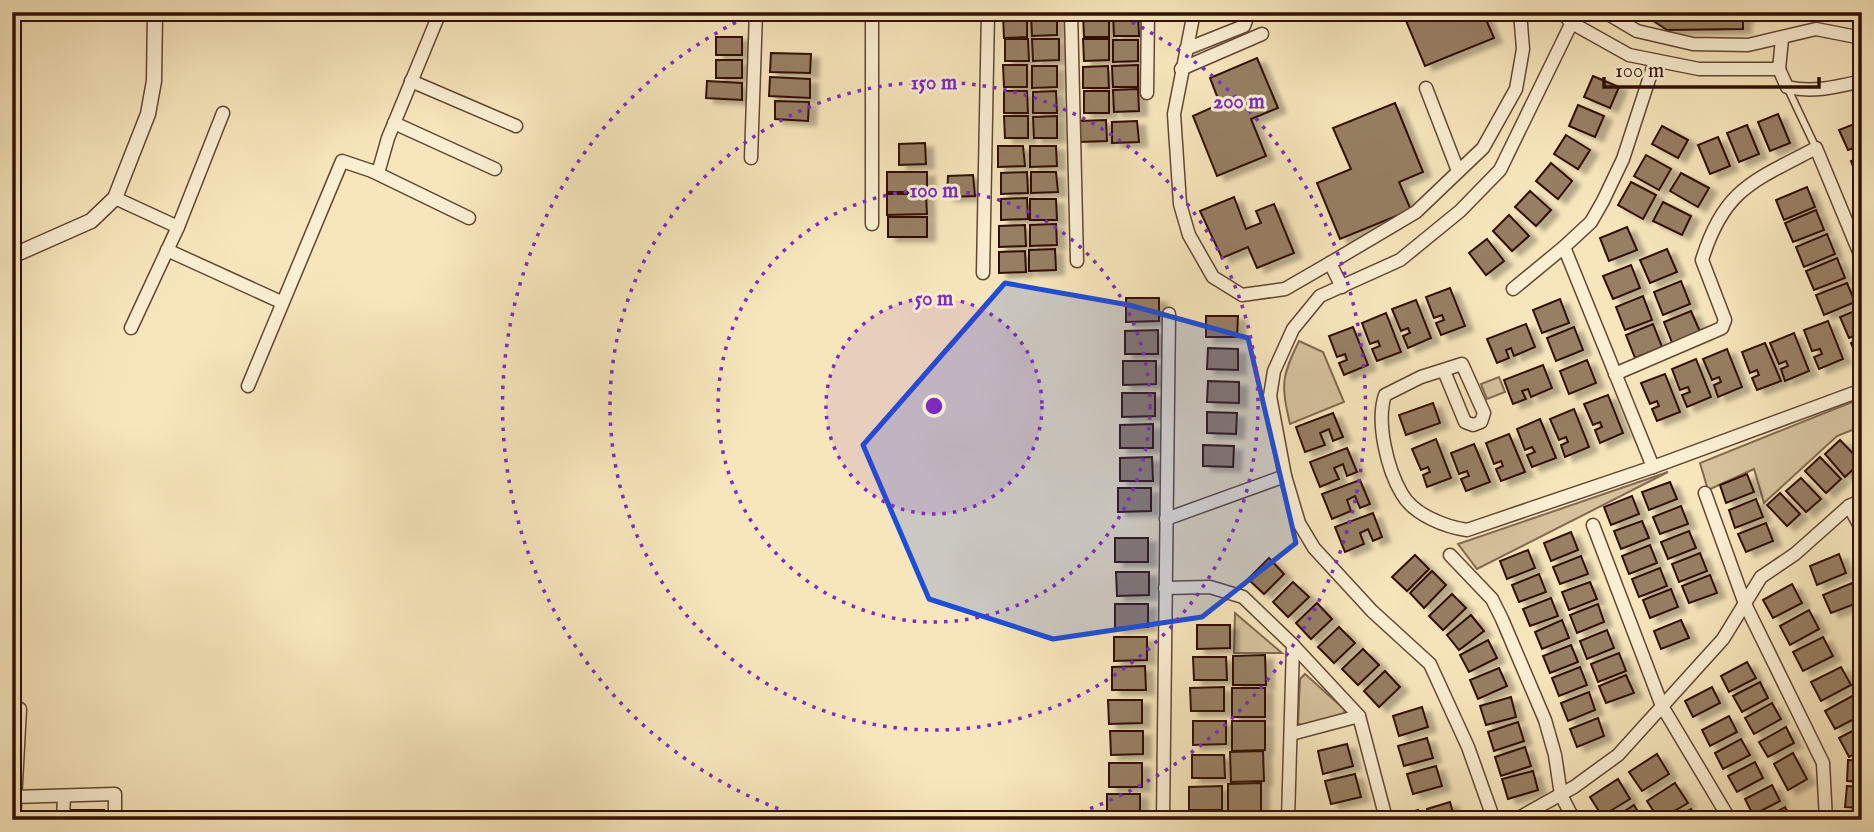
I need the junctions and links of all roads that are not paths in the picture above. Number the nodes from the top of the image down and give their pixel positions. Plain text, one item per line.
1 (155, 12) edge
2 (440, 12) edge
3 (756, 12) edge
4 (872, 12) edge
5 (988, 12) edge
6 (1071, 12) edge
7 (1147, 12) edge
8 (1195, 12) edge
9 (1249, 12) edge
10 (1520, 12) edge
11 (1605, 12) edge
12 (1570, 16) edge
13 (1262, 34) dead end
14 (1862, 38) edge
15 (1782, 39) junction
16 (1186, 49) junction
17 (1655, 61) junction
18 (1181, 69) junction
19 (1779, 69) junction
20 (411, 81) junction
21 (1862, 81) edge
22 (1426, 88) dead end
23 (1787, 88) junction
24 (1147, 93) dead end
25 (223, 113) dead end
26 (394, 123) junction
27 (516, 126) dead end
28 (1816, 148) junction
29 (751, 158) dead end
30 (367, 169) junction
31 (495, 169) dead end
32 (1458, 171) junction
33 (115, 198) junction
34 (469, 218) dead end
35 (872, 224) dead end
36 (178, 227) junction
37 (1564, 247) junction
38 (167, 250) junction
39 (12, 257) edge
40 (1862, 259) edge
41 (1077, 261) dead end
42 (1330, 263) junction
43 (983, 273) dead end
44 (1310, 275) junction
45 (1342, 288) junction
46 (1513, 289) dead end
47 (1320, 296) junction
48 (281, 302) junction
49 (1169, 314) dead end
50 (131, 328) dead end
51 (1444, 371) junction
52 (1615, 374) junction
53 (248, 386) dead end
54 (1862, 390) edge
55 (1653, 467) junction
56 (1285, 476) junction
57 (1705, 493) dead end
58 (1862, 500) edge
59 (1849, 506) junction
60 (1166, 519) junction
61 (1593, 525) dead end
62 (1862, 530) edge
63 (1450, 555) dead end
64 (1166, 588) junction
65 (1745, 604) junction
66 (1293, 645) junction
67 (1662, 706) junction
68 (12, 708) edge
69 (1359, 716) junction
70 (1291, 734) junction
71 (1561, 795) junction
72 (64, 796) junction
73 (13, 797) edge
74 (1384, 811) dead end
75 (14, 820) edge
76 (63, 820) edge
77 (115, 820) edge
78 (1163, 820) edge
79 (1289, 820) edge
80 (1494, 820) edge
81 (1515, 820) edge
82 (1574, 820) edge
83 (1730, 820) edge
84 (1826, 820) edge

1 - 33 street
2 - 20 street
3 - 29 street
4 - 35 street
5 - 43 street
6 - 41 street
7 - 24 street
8 - 16 street
9 - 16 street
10 - 32 street
11 - 15 street
12 - 17 street
12 - 45 street
13 - 18 street
14 - 15 street
15 - 19 street
16 - 18 street
17 - 19 street
17 - 37 street
18 - 44 street
19 - 23 street
20 - 26 street
20 - 27 street
21 - 23 street
22 - 32 street
23 - 28 lane
25 - 36 street
26 - 30 street
26 - 31 street
28 - 40 street
28 - 52 street
30 - 34 street
30 - 48 street
32 - 42 street
33 - 36 street
33 - 39 street
36 - 38 street
37 - 46 street
37 - 52 street
38 - 48 street
38 - 50 street
42 - 44 street
42 - 45 street
44 - 47 street
45 - 47 street
47 - 56 street
48 - 53 street
49 - 60 street
51 - 51 street
51 - 55 street
52 - 55 street
54 - 55 street
56 - 60 street
56 - 80 street
57 - 65 street
58 - 59 street
59 - 62 street
59 - 65 street
60 - 64 street
61 - 67 street
63 - 71 street
64 - 66 street
64 - 78 street
65 - 67 street
65 - 84 street
66 - 69 street
66 - 70 street
67 - 71 street
67 - 83 street
68 - 73 street
69 - 70 street
69 - 74 street
70 - 79 street
71 - 81 street
71 - 82 street
72 - 73 street
72 - 76 street
72 - 77 street
73 - 75 street

